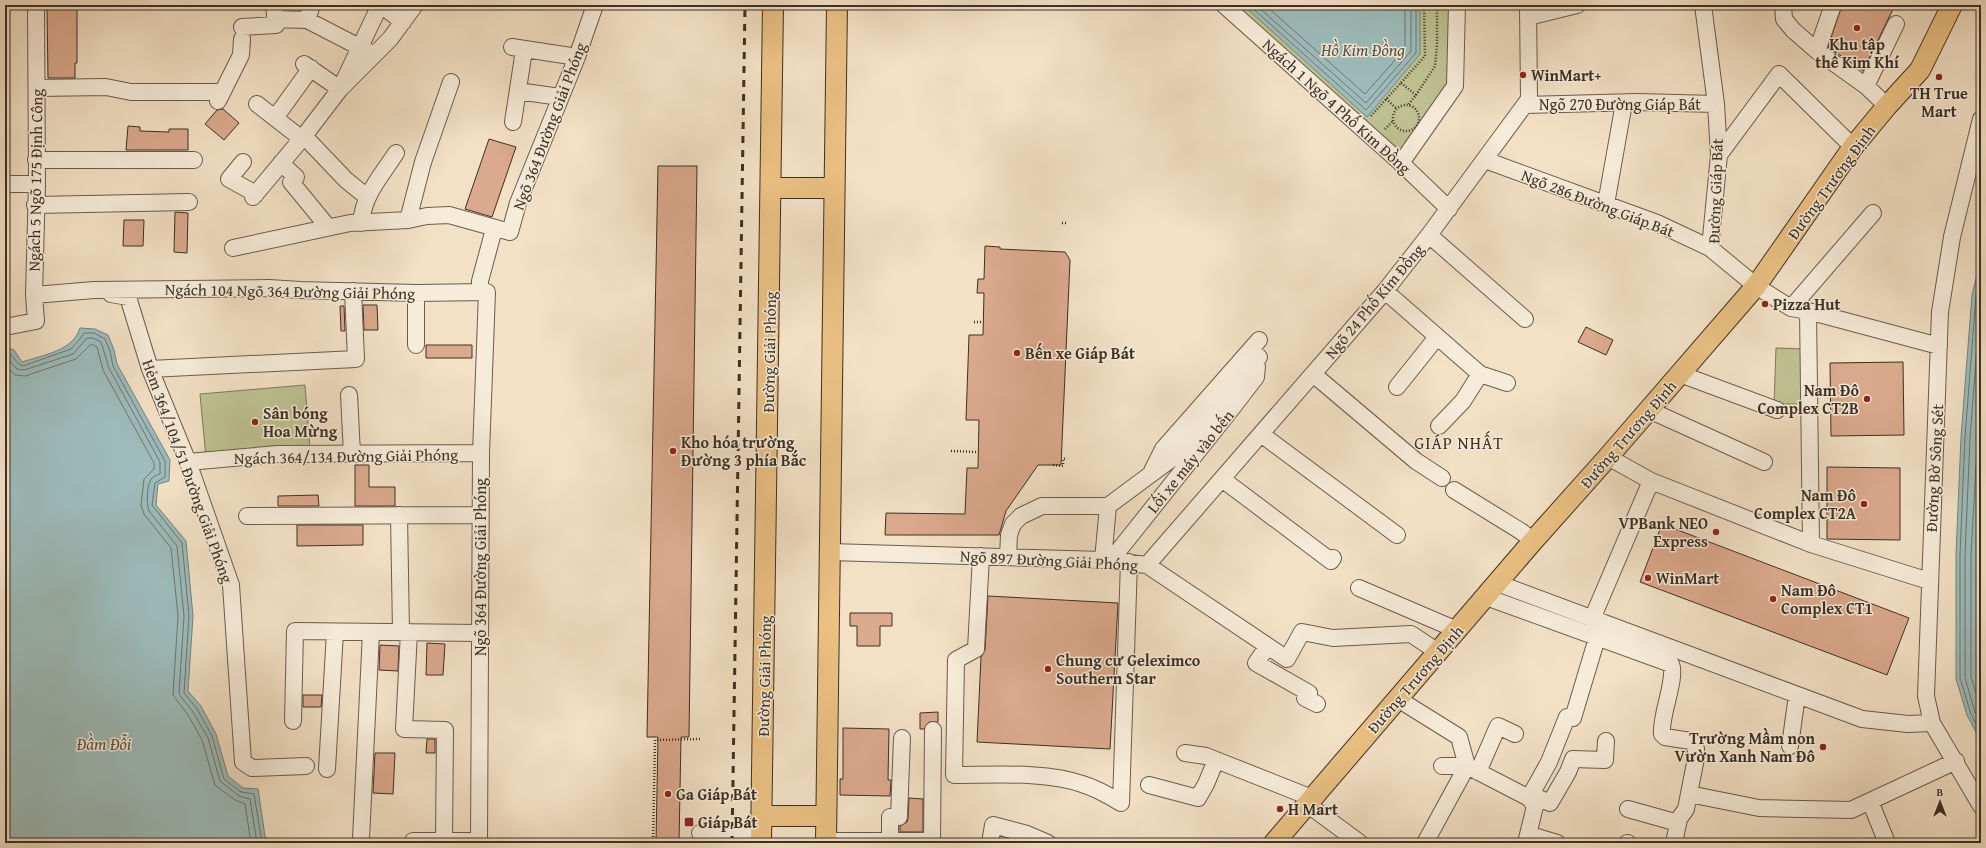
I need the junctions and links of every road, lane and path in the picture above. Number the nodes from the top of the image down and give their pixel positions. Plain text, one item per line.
1 (36, 5) edge
2 (381, 5) edge
3 (415, 5) edge
4 (595, 5) edge
5 (773, 5) edge
6 (837, 5) edge
7 (1224, 5) edge
8 (1424, 5) edge
9 (1437, 5) edge
10 (1457, 5) edge
11 (1577, 5) edge
12 (1703, 5) edge
13 (1783, 5) edge
14 (1833, 5) edge
15 (1952, 5) edge
16 (1528, 11) edge
17 (275, 12) edge
18 (310, 12) edge
19 (403, 22) junction
20 (1896, 24) dead end
21 (360, 46) junction
22 (1817, 51) junction
23 (374, 56) junction
24 (577, 57) junction
25 (451, 82) dead end
26 (1401, 83) junction
27 (1866, 86) junction
28 (37, 88) junction
29 (340, 89) junction
30 (518, 91) junction
31 (1416, 95) junction
32 (560, 97) junction
33 (1386, 99) junction
34 (1624, 103) junction
35 (257, 104) dead end
36 (1716, 104) junction
37 (1408, 105) junction
38 (1525, 105) junction
39 (1887, 106) junction
40 (1397, 109) junction
41 (1371, 117) dead end
42 (275, 118) junction
43 (1981, 119) edge
44 (513, 122) dead end
45 (303, 137) junction
46 (1853, 147) junction
47 (396, 153) dead end
48 (1719, 154) junction
49 (36, 160) junction
50 (194, 160) dead end
51 (1485, 160) junction
52 (243, 162) dead end
53 (281, 163) junction
54 (1401, 163) junction
55 (5, 184) edge
56 (36, 184) junction
57 (771, 194) junction
58 (834, 194) junction
59 (366, 197) junction
60 (189, 202) dead end
61 (1606, 204) junction
62 (35, 205) junction
63 (1448, 209) junction
64 (1873, 213) dead end
65 (408, 220) junction
66 (361, 223) junction
67 (1062, 223) dead end
68 (1068, 223) dead end
69 (328, 227) junction
70 (494, 229) junction
71 (1429, 235) junction
72 (233, 248) dead end
73 (1710, 248) junction
74 (1756, 286) junction
75 (94, 290) junction
76 (353, 291) junction
77 (1385, 291) junction
78 (483, 292) junction
79 (416, 293) junction
80 (34, 294) junction
81 (1791, 308) junction
82 (1808, 311) junction
83 (1525, 319) dead end
84 (974, 322) dead end
85 (983, 322) dead end
86 (5, 327) edge
87 (1437, 337) junction
88 (1259, 340) dead end
89 (416, 345) dead end
90 (1939, 346) junction
91 (150, 369) junction
92 (1313, 374) junction
93 (1480, 374) junction
94 (1680, 374) junction
95 (1507, 383) dead end
96 (1396, 387) dead end
97 (350, 395) dead end
98 (1649, 410) junction
99 (1777, 410) dead end
100 (1439, 426) dead end
101 (1261, 434) junction
102 (951, 451) dead end
103 (978, 452) dead end
104 (481, 453) junction
105 (352, 454) junction
106 (1608, 456) junction
107 (1067, 458) dead end
108 (188, 462) junction
109 (1764, 462) dead end
110 (1052, 466) dead end
111 (1152, 472) junction
112 (1222, 478) junction
113 (1442, 478) dead end
114 (1651, 481) junction
115 (1454, 490) dead end
116 (1108, 506) junction
117 (399, 515) junction
118 (480, 515) junction
119 (247, 516) dead end
120 (1396, 536) dead end
121 (1533, 541) junction
122 (1811, 544) junction
123 (830, 552) junction
124 (981, 556) junction
125 (1008, 557) junction
126 (1333, 558) dead end
127 (1107, 560) junction
128 (1130, 562) junction
129 (1147, 564) junction
130 (1929, 581) junction
131 (1359, 588) dead end
132 (1492, 590) junction
133 (1592, 619) junction
134 (1457, 630) junction
135 (335, 632) junction
136 (371, 632) junction
137 (405, 632) junction
138 (480, 633) junction
139 (1597, 638) junction
140 (1267, 647) junction
141 (1438, 652) junction
142 (1797, 695) junction
143 (1398, 699) junction
144 (1316, 704) dead end
145 (293, 721) dead end
146 (1932, 723) junction
147 (933, 730) dead end
148 (1515, 734) dead end
149 (902, 738) dead end
150 (701, 739) dead end
151 (1606, 741) dead end
152 (1790, 746) dead end
153 (1185, 753) dead end
154 (1216, 760) junction
155 (1956, 762) junction
156 (306, 766) dead end
157 (1442, 766) dead end
158 (327, 769) dead end
159 (1472, 769) junction
160 (1149, 785) dead end
161 (1689, 794) junction
162 (1310, 801) junction
163 (1870, 801) junction
164 (1532, 802) junction
165 (1981, 806) edge
166 (1628, 809) dead end
167 (826, 816) junction
168 (1678, 822) junction
169 (761, 831) edge
170 (700, 833) dead end
171 (361, 839) dead end
172 (1528, 839) edge
173 (413, 841) dead end
174 (444, 841) junction
175 (890, 841) junction
176 (479, 842) edge
177 (826, 842) edge
178 (653, 843) edge
179 (990, 843) edge
180 (1048, 843) edge
181 (1274, 843) edge
182 (1360, 843) edge
183 (1425, 843) edge
184 (1557, 843) edge
185 (1674, 843) edge
186 (1886, 843) edge

1 - 28 street, Ngách 5 Ngõ 175 Định Công
2 - 19 street
2 - 21 street
3 - 19 street
4 - 24 street, Ngõ 364 Đường Giải Phóng
5 - 57 main road, Đường Giải Phóng
6 - 58 main road
7 - 54 street, Ngách 1 Ngõ 4 Phố Kim Đồng
8 - 26 path
9 - 31 path
10 - 54 street
11 - 16 street
12 - 36 street, Đường Giáp Bát
13 - 22 street
14 - 22 street
15 - 39 main road, Đường Trương Định
16 - 38 street, Ngõ 24 Phố Kim Đồng
17 - 18 street
17 - 28 street
18 - 21 street
19 - 23 street
20 - 27 street
21 - 23 street
21 - 29 street
22 - 27 street
23 - 29 street
24 - 30 street
24 - 32 street, Ngõ 364 Đường Giải Phóng
25 - 65 street
26 - 31 path
26 - 33 path
27 - 39 street
28 - 49 street, Ngách 5 Ngõ 175 Định Công
29 - 42 street
29 - 45 street
30 - 32 street
30 - 44 street
31 - 37 path
32 - 70 street, Ngõ 364 Đường Giải Phóng
33 - 40 path
33 - 41 path
34 - 36 street, Ngõ 270 Đường Giáp Bát
34 - 38 street, Ngõ 270 Đường Giáp Bát
34 - 61 street
35 - 42 street
36 - 48 street, Đường Giáp Bát
37 - 40 path
37 - 40 path
38 - 51 street, Ngõ 24 Phố Kim Đồng
39 - 46 main road, Đường Trương Định
42 - 45 street
43 - 90 street, Đường Bờ Sông Sét
45 - 53 street
45 - 59 street
46 - 48 street
46 - 74 main road, Đường Trương Định
47 - 59 street
48 - 73 street, Đường Giáp Bát
49 - 50 street
49 - 56 street, Ngách 5 Ngõ 175 Định Công
51 - 61 street, Ngõ 286 Đường Giáp Bát
51 - 63 street, Ngõ 24 Phố Kim Đồng
52 - 53 street
53 - 69 street
54 - 63 street, Ngách 1 Ngõ 4 Phố Kim Đồng
55 - 56 street
56 - 62 street, Ngách 5 Ngõ 175 Định Công
57 - 58 main road
57 - 169 main road, Đường Giải Phóng
58 - 123 main road
59 - 66 street
60 - 62 street
61 - 73 street, Ngõ 286 Đường Giáp Bát
62 - 80 street, Ngách 5 Ngõ 175 Định Công
63 - 71 street, Ngõ 24 Phố Kim Đồng
64 - 81 street
65 - 66 street, Ngõ 364 Đường Giải Phóng
65 - 70 street, Ngõ 364 Đường Giải Phóng
66 - 69 street, Ngõ 364 Đường Giải Phóng
67 - 68 path
69 - 72 street, Ngõ 364 Đường Giải Phóng
70 - 78 street, Ngõ 364 Đường Giải Phóng
71 - 77 street, Ngõ 24 Phố Kim Đồng
71 - 83 street
73 - 74 street, Đường Giáp Bát
74 - 81 street, Đường Giáp Bát
74 - 94 main road, Đường Trương Định
75 - 76 street, Ngách 104 Ngõ 364 Đường Giải Phóng
75 - 80 street, Ngách 5 Ngõ 175 Định Công
75 - 91 street, Hẻm 364/104/51 Đường Giải Phóng
76 - 79 street, Ngách 104 Ngõ 364 Đường Giải Phóng
76 - 91 street
77 - 87 street
77 - 92 street, Ngõ 24 Phố Kim Đồng
78 - 79 street, Ngách 104 Ngõ 364 Đường Giải Phóng
78 - 104 street, Ngõ 364 Đường Giải Phóng
79 - 89 street
80 - 86 street
81 - 82 street
82 - 90 street
82 - 122 street
84 - 85 path
87 - 93 street
87 - 96 street
88 - 111 street
90 - 130 street, Đường Bờ Sông Sét
91 - 108 street, Hẻm 364/104/51 Đường Giải Phóng
92 - 101 street, Ngõ 24 Phố Kim Đồng
92 - 113 street
93 - 95 street
93 - 100 street
94 - 98 main road, Đường Trương Định
94 - 99 street
97 - 105 street
98 - 106 main road, Đường Trương Định
98 - 109 street
101 - 112 street, Ngõ 24 Phố Kim Đồng
101 - 120 street
102 - 103 path
104 - 105 street, Ngách 364/134 Đường Giải Phóng
104 - 118 street, Ngõ 364 Đường Giải Phóng
105 - 108 street, Ngách 364/134 Đường Giải Phóng
106 - 114 street
106 - 121 main road, Đường Trương Định
107 - 110 path
108 - 156 street, Hẻm 364/104/51 Đường Giải Phóng
111 - 116 street
111 - 127 street, Lối xe máy vào bến
112 - 126 street
112 - 129 street, Ngõ 24 Phố Kim Đồng
114 - 122 street
114 - 133 street
115 - 121 street
116 - 125 street
116 - 127 street
117 - 118 street
117 - 119 street
117 - 137 street
118 - 138 street, Ngõ 364 Đường Giải Phóng
121 - 132 main road, Đường Trương Định
122 - 130 street
123 - 124 street, Ngõ 897 Đường Giải Phóng
123 - 167 main road
124 - 125 street, Ngõ 897 Đường Giải Phóng
124 - 128 street
125 - 127 street, Ngõ 897 Đường Giải Phóng
127 - 128 street, Ngõ 897 Đường Giải Phóng
128 - 129 street, Ngõ 897 Đường Giải Phóng
129 - 140 street, Ngõ 897 Đường Giải Phóng
130 - 146 street, Đường Bờ Sông Sét
131 - 134 street
132 - 133 street
132 - 134 main road, Đường Trương Định
132 - 139 street
133 - 142 street
134 - 141 main road, Đường Trương Định
135 - 136 street
135 - 145 street
135 - 158 street
136 - 137 street
136 - 171 street
137 - 138 street
137 - 174 street
138 - 176 street, Ngõ 364 Đường Giải Phóng
139 - 161 street
139 - 164 street
140 - 141 street, Ngõ 897 Đường Giải Phóng
140 - 144 street
141 - 143 main road, Đường Trương Định
142 - 146 street
142 - 152 street
143 - 159 street
143 - 162 main road, Đường Trương Định
146 - 155 street, Đường Bờ Sông Sét
147 - 175 street
148 - 159 street
149 - 175 street
150 - 178 path
151 - 164 street
153 - 154 street
154 - 160 street
154 - 162 street
155 - 163 street
155 - 165 street, Đường Bờ Sông Sét
157 - 159 street
159 - 164 street
159 - 183 street
161 - 163 street
161 - 168 street
162 - 181 main road, Đường Trương Định
162 - 182 street
163 - 186 street
164 - 172 street
166 - 168 street
167 - 169 main road
167 - 177 main road
168 - 185 street
169 - 170 street
172 - 184 street
173 - 174 street
174 - 176 street
175 - 177 street
179 - 180 street

